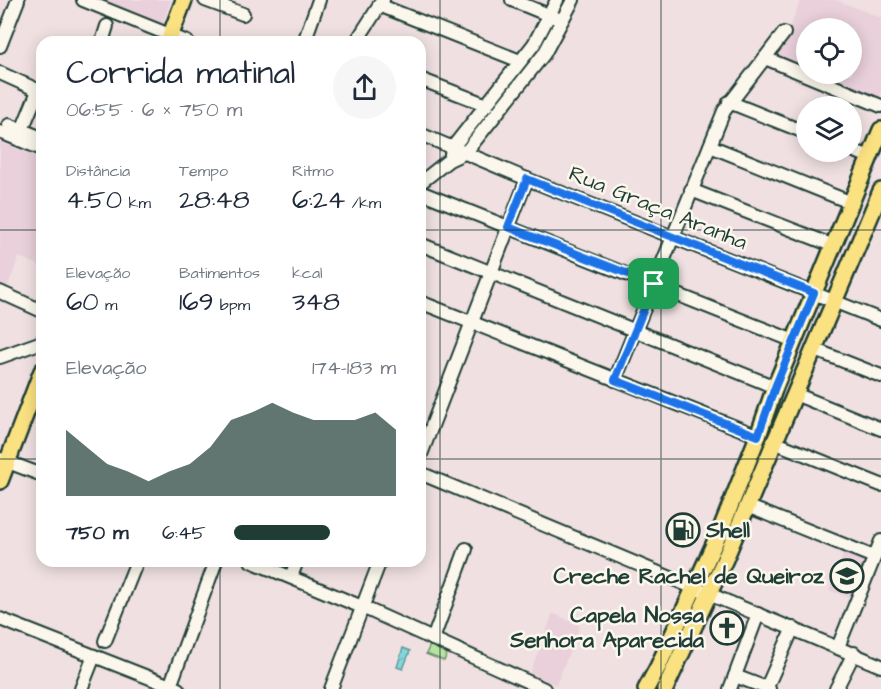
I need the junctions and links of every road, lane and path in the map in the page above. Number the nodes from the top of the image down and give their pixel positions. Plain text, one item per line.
1 (18, 0) edge
2 (83, 0) edge
3 (184, 0) edge
4 (205, 0) edge
5 (319, 0) edge
6 (512, 0) edge
7 (557, 0) edge
8 (573, 0) edge
9 (381, 3) edge
10 (243, 14) dead end
11 (549, 15) junction
12 (563, 20) junction
13 (108, 26) dead end
14 (784, 33) dead end
15 (104, 36) edge
16 (162, 36) edge
17 (170, 36) edge
18 (306, 36) edge
19 (360, 36) edge
20 (0, 46) edge
21 (765, 58) junction
22 (520, 61) junction
23 (0, 73) edge
24 (426, 81) edge
25 (36, 89) edge
26 (36, 100) edge
27 (729, 102) junction
28 (487, 105) junction
29 (881, 106) edge
30 (4, 128) edge
31 (796, 129) edge
32 (22, 130) junction
33 (881, 130) edge
34 (36, 136) edge
35 (426, 136) edge
36 (36, 146) edge
37 (711, 146) junction
38 (453, 147) junction
39 (466, 152) junction
40 (862, 154) edge
41 (870, 157) junction
42 (449, 160) junction
43 (426, 178) edge
44 (527, 179) junction
45 (691, 190) junction
46 (881, 190) edge
47 (426, 194) edge
48 (852, 203) junction
49 (508, 227) junction
50 (841, 231) junction
51 (672, 236) junction
52 (860, 240) junction
53 (426, 246) edge
54 (834, 246) junction
55 (491, 273) junction
56 (654, 284) junction
57 (0, 292) edge
58 (814, 293) junction
59 (834, 301) junction
60 (426, 304) edge
61 (36, 308) edge
62 (881, 320) edge
63 (472, 323) junction
64 (635, 332) junction
65 (794, 341) junction
66 (36, 344) edge
67 (813, 349) junction
68 (0, 357) edge
69 (881, 376) edge
70 (615, 380) junction
71 (36, 385) edge
72 (775, 387) junction
73 (795, 394) junction
74 (881, 429) edge
75 (758, 436) junction
76 (426, 442) edge
77 (774, 442) junction
78 (4, 460) edge
79 (36, 473) edge
80 (426, 475) edge
81 (0, 481) edge
82 (881, 485) edge
83 (747, 506) junction
84 (881, 541) edge
85 (466, 549) dead end
86 (874, 557) junction
87 (135, 567) edge
88 (214, 567) edge
89 (265, 567) edge
90 (295, 567) edge
91 (378, 567) edge
92 (291, 578) junction
93 (702, 590) junction
94 (362, 607) junction
95 (758, 614) junction
96 (0, 619) edge
97 (793, 628) junction
98 (434, 639) junction
99 (105, 641) dead end
100 (838, 647) junction
101 (854, 653) junction
102 (94, 656) junction
103 (881, 666) edge
104 (735, 676) junction
105 (172, 688) edge
106 (81, 689) edge
107 (331, 689) edge
108 (544, 689) edge
109 (646, 689) edge
110 (664, 689) edge
111 (730, 689) edge
112 (767, 689) edge
113 (836, 689) edge

1 - 20 street
2 - 16 street
3 - 17 main road
4 - 10 street
5 - 18 street
6 - 11 street
7 - 11 street
8 - 12 street
9 - 19 street
9 - 22 street
11 - 12 street
11 - 22 street
12 - 39 street
13 - 15 street
14 - 21 street
21 - 27 street
21 - 29 street
22 - 28 street
23 - 25 street
24 - 28 street
26 - 32 street
27 - 31 street
27 - 37 street
28 - 38 street
30 - 32 street
30 - 36 street
32 - 34 street
33 - 41 main road
35 - 38 street, Rua Graça Aranha
37 - 45 street
37 - 48 street
38 - 39 street, Rua Graça Aranha
38 - 42 street
39 - 42 street
39 - 44 street, Rua Graça Aranha
40 - 41 street
41 - 48 main road
42 - 43 street
44 - 49 street
44 - 51 street, Rua Graça Aranha
45 - 51 street
45 - 54 street
46 - 52 main road
47 - 49 street
48 - 50 main road
49 - 55 street
49 - 56 street
50 - 52 main road
50 - 54 main road
51 - 56 street
51 - 58 street, Rua Graça Aranha
52 - 59 main road
53 - 55 street
54 - 58 main road
55 - 63 street
55 - 64 street
56 - 64 street
56 - 65 street
57 - 61 street
58 - 59 street, Rua Graça Aranha
58 - 65 main road
59 - 62 street, Rua Graça Aranha
59 - 67 main road
60 - 63 street
63 - 70 street
63 - 76 street
64 - 70 street
64 - 72 street
65 - 72 main road
66 - 68 street
67 - 69 street
67 - 73 main road
70 - 75 street
71 - 78 main road
72 - 75 main road
73 - 74 street
73 - 77 main road
75 - 93 main road
77 - 82 street
77 - 83 main road
78 - 79 street
78 - 81 main road
80 - 93 street
83 - 86 street
83 - 93 main road
84 - 86 street
85 - 98 street
86 - 100 street
87 - 99 street
88 - 105 street
89 - 92 street
90 - 92 street
91 - 94 street
92 - 94 street
93 - 95 street
93 - 109 main road
93 - 110 main road
94 - 98 street
94 - 107 street
95 - 97 street
95 - 104 street
96 - 102 street
97 - 100 street
97 - 112 street
98 - 108 street
100 - 101 street
101 - 103 street
101 - 113 street
102 - 105 street
102 - 106 street
104 - 111 street
104 - 112 street

